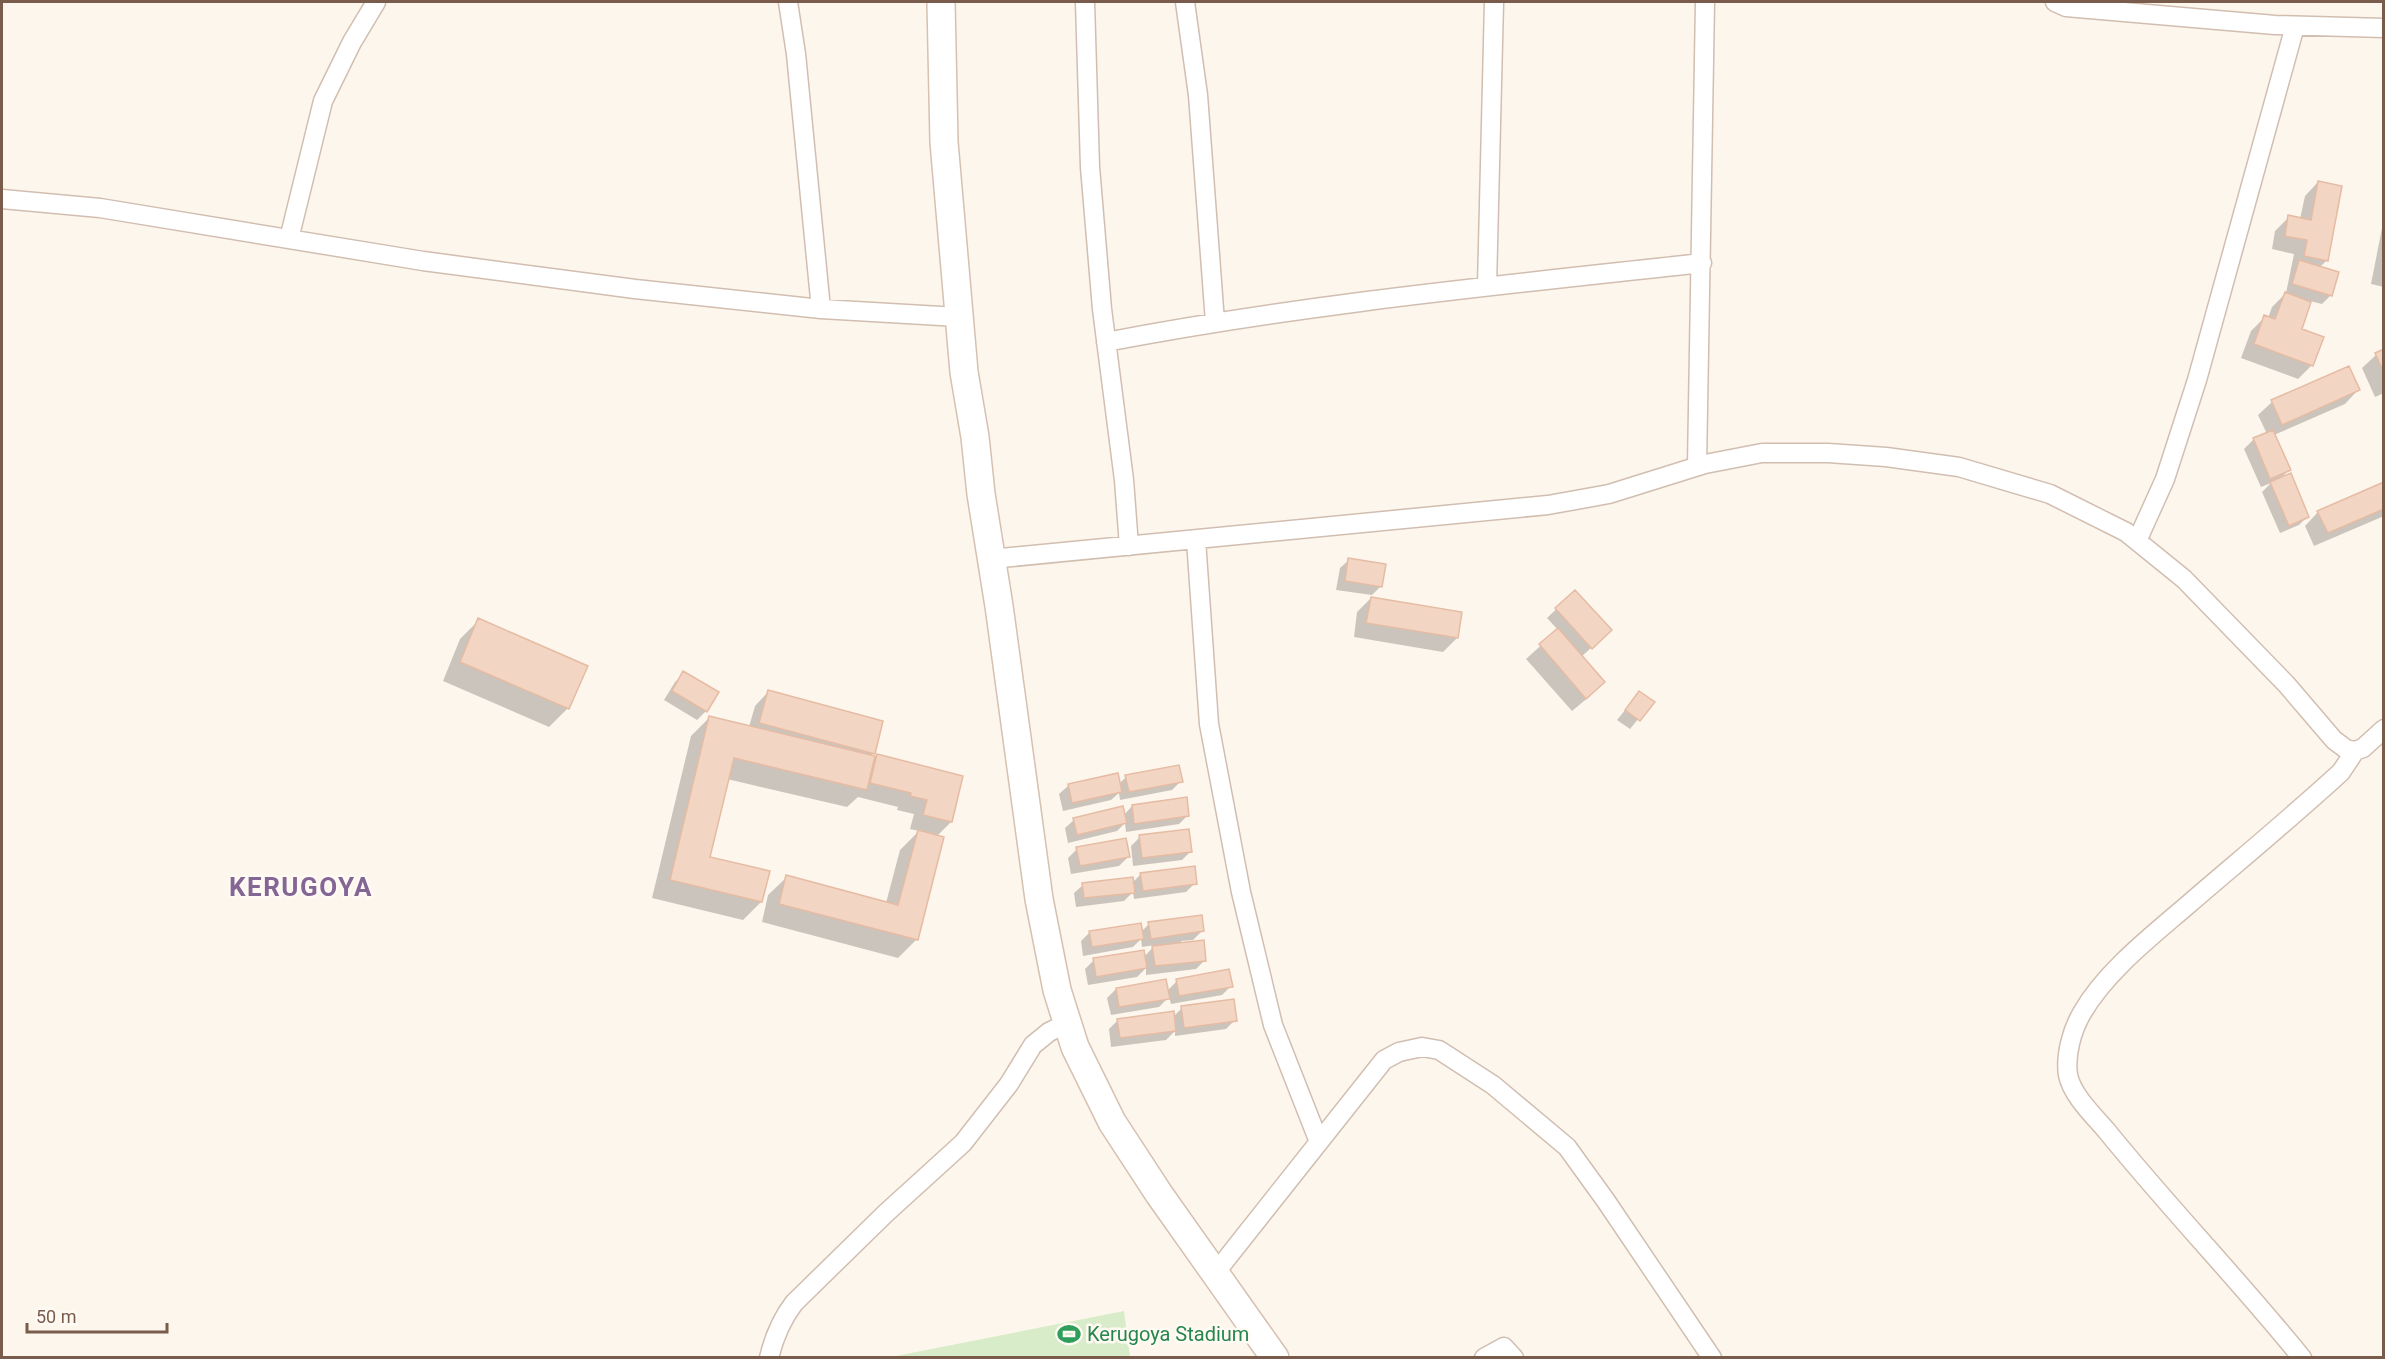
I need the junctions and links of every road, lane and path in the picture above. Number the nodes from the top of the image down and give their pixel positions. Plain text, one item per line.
1 (376, 2) edge
2 (788, 2) edge
3 (941, 2) edge
4 (1084, 2) edge
5 (1185, 2) edge
6 (1494, 2) edge
7 (1705, 2) edge
8 (2055, 2) edge
9 (2295, 26) junction
10 (2384, 28) edge
11 (2, 199) edge
12 (289, 239) junction
13 (1702, 263) junction
14 (1487, 286) junction
15 (821, 309) junction
16 (958, 317) junction
17 (1215, 322) junction
18 (1106, 342) junction
19 (1697, 466) junction
20 (1196, 540) junction
21 (2137, 541) junction
22 (1129, 546) junction
23 (991, 559) junction
24 (2384, 729) edge
25 (2355, 751) junction
26 (1067, 1023) junction
27 (1319, 1142) junction
28 (1216, 1272) junction
29 (769, 1358) edge
30 (1275, 1358) edge
31 (1484, 1358) edge
32 (1514, 1358) edge
33 (1712, 1358) edge
34 (2302, 1358) edge

1 - 12 street
2 - 15 street
3 - 16 main road
4 - 18 street
5 - 17 street
6 - 14 street
7 - 13 street
8 - 9 street
9 - 10 street
9 - 21 street
11 - 12 street
12 - 15 street
13 - 14 street
13 - 19 street
14 - 17 street
15 - 16 street
16 - 23 main road
17 - 18 street
18 - 22 street
19 - 20 street
19 - 21 street
20 - 22 street
20 - 27 street
21 - 25 street
22 - 23 street
23 - 26 main road
24 - 25 street
25 - 34 street
26 - 28 main road
26 - 29 street
27 - 28 street
27 - 33 street
28 - 30 main road
31 - 32 street

